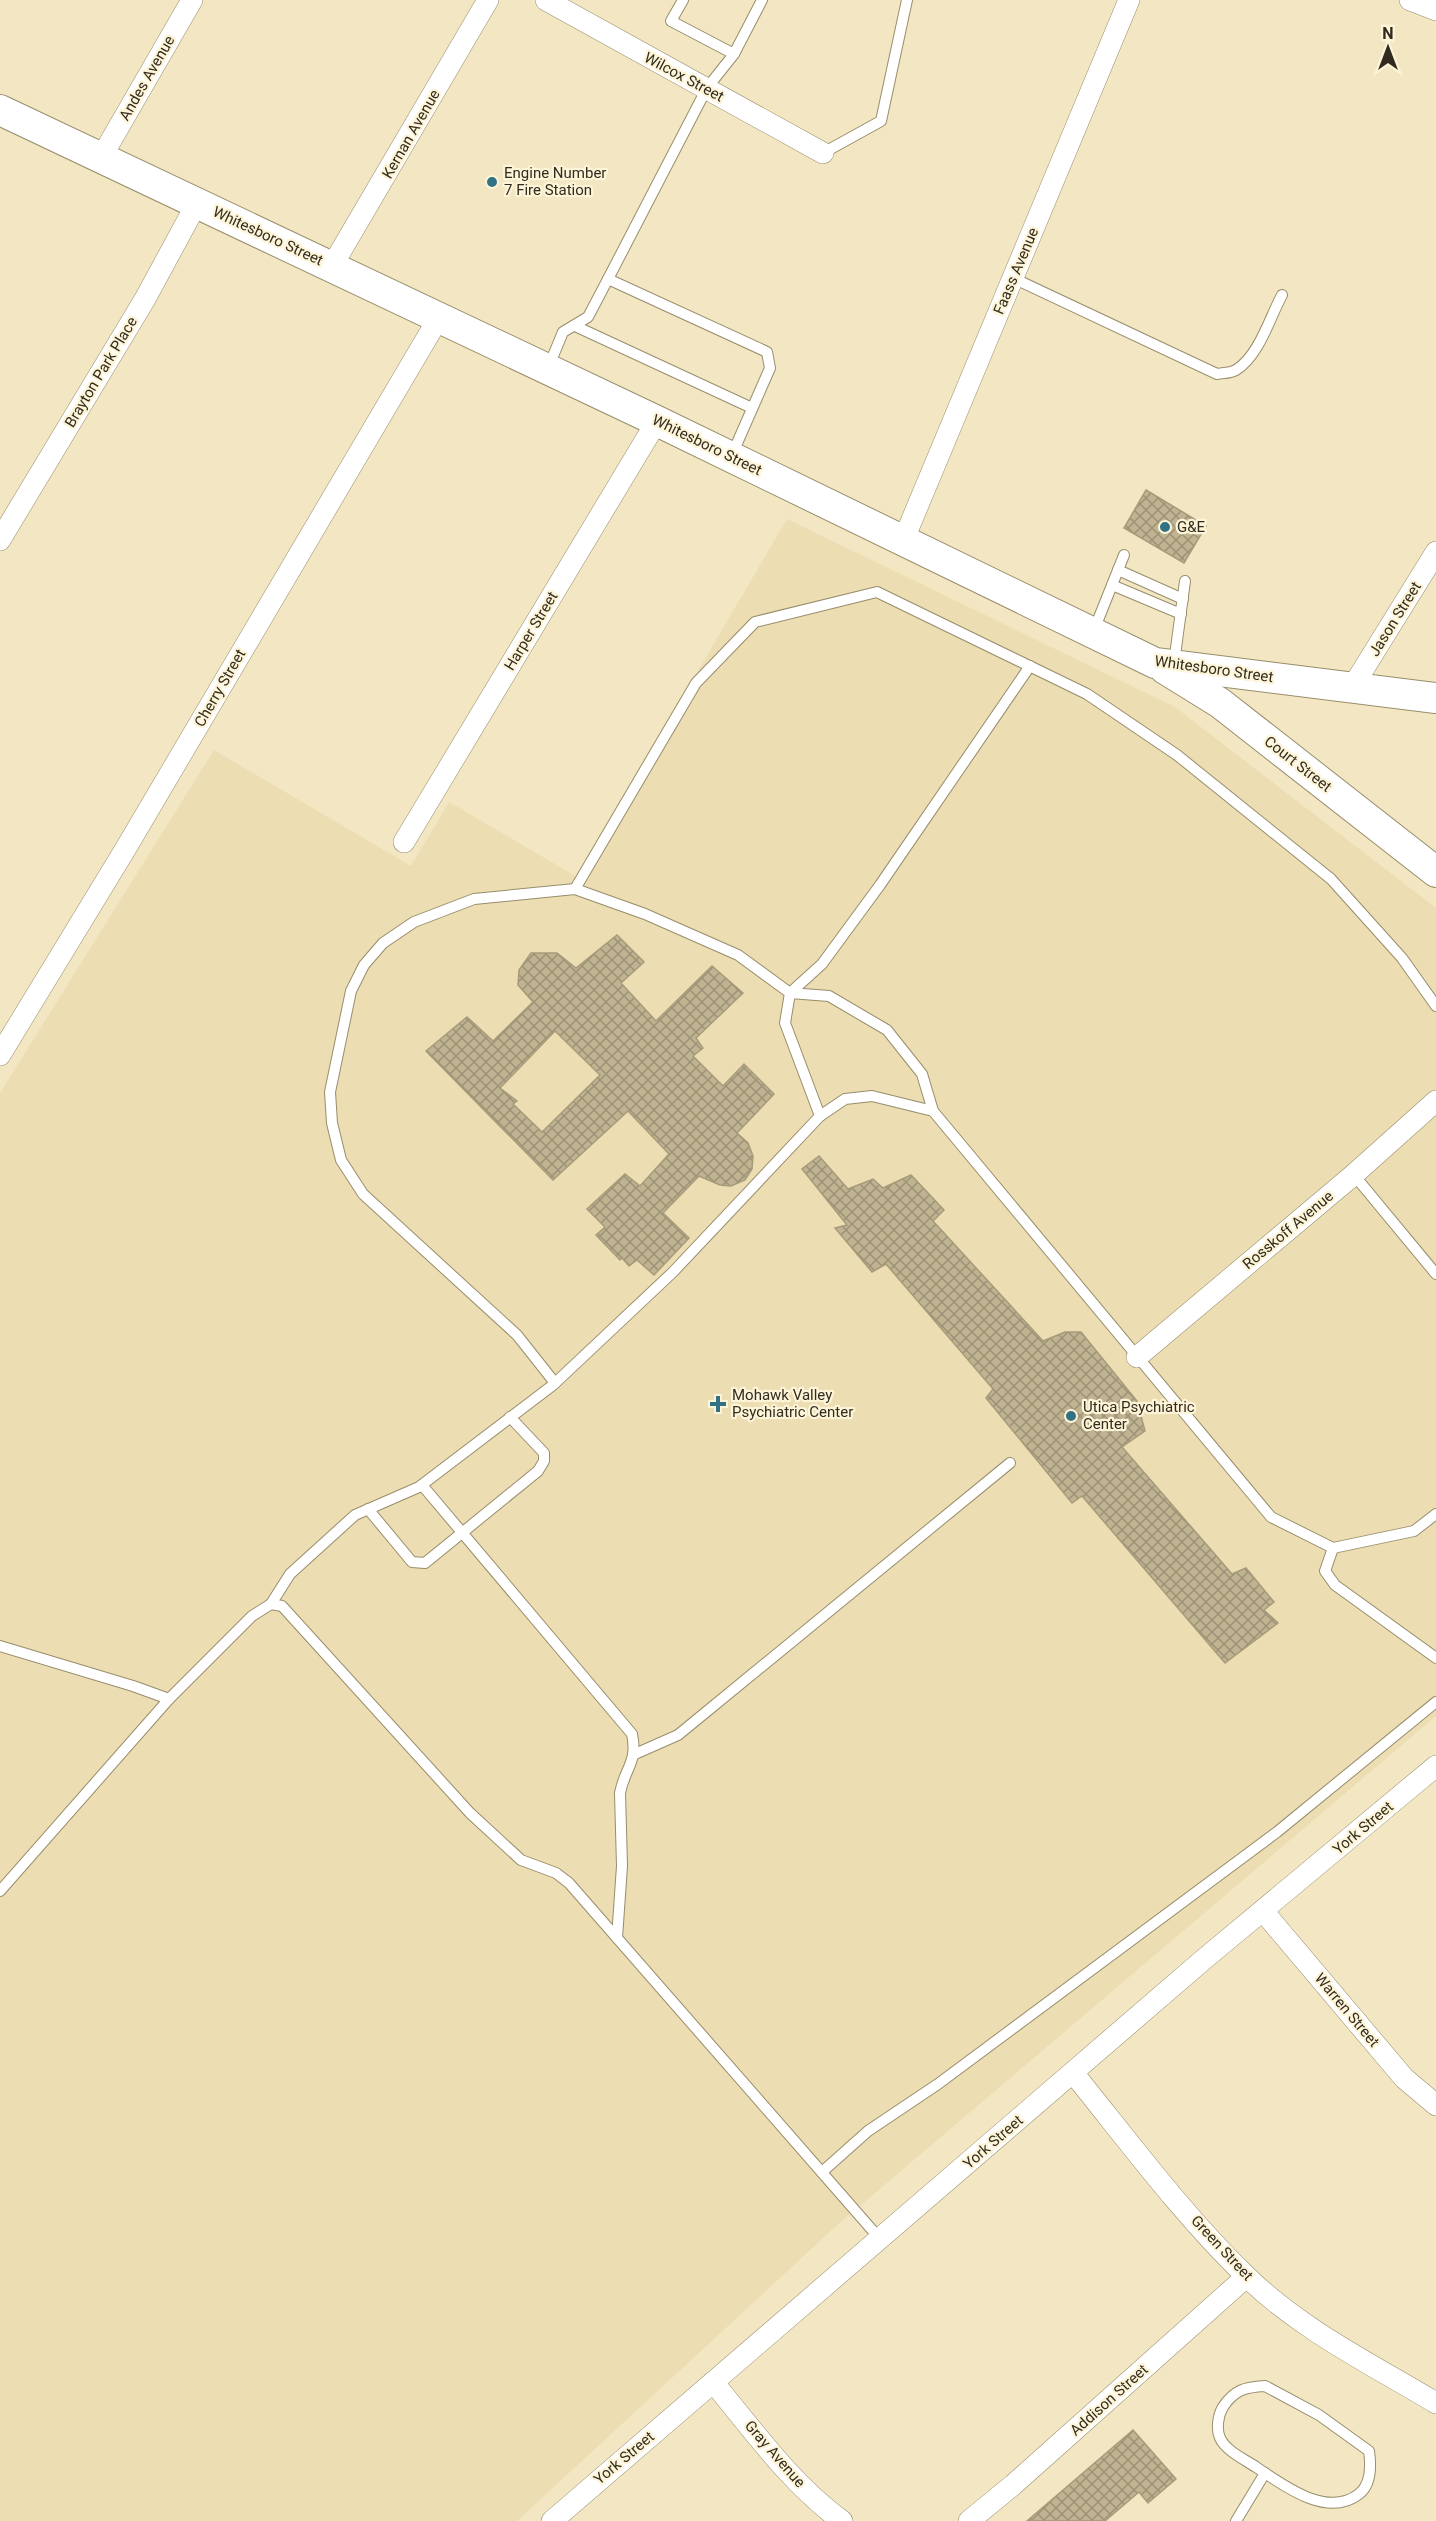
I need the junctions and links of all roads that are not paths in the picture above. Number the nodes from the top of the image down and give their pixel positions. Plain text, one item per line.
1 (192, 0) edge
2 (488, 0) edge
3 (546, 0) edge
4 (683, 0) edge
5 (762, 0) edge
6 (907, 0) edge
7 (1129, 0) edge
8 (1410, 0) edge
9 (1436, 10) edge
10 (734, 54) junction
11 (707, 88) junction
12 (0, 110) edge
13 (823, 153) joint
14 (102, 156) junction
15 (197, 203) junction
16 (332, 266) junction
17 (1013, 278) junction
18 (608, 279) junction
19 (1282, 295) dead end
20 (438, 319) junction
21 (575, 326) junction
22 (547, 370) junction
23 (752, 408) junction
24 (657, 421) junction
25 (731, 457) junction
26 (0, 540) edge
27 (903, 541) junction
28 (1436, 552) edge
29 (1124, 555) dead end
30 (1118, 570) junction
31 (1185, 581) dead end
32 (1112, 585) junction
33 (1183, 599) junction
34 (1180, 614) junction
35 (1093, 633) junction
36 (1164, 664) junction
37 (1030, 666) junction
38 (1353, 686) junction
39 (1436, 698) edge
40 (404, 842) dead end
41 (1436, 872) edge
42 (575, 889) junction
43 (790, 993) junction
44 (1436, 1006) edge
45 (0, 1055) edge
46 (1436, 1101) edge
47 (933, 1111) junction
48 (820, 1116) junction
49 (1354, 1175) junction
50 (1436, 1274) edge
51 (1137, 1357) junction
52 (555, 1383) junction
53 (510, 1417) junction
54 (1010, 1463) dead end
55 (422, 1485) junction
56 (368, 1509) junction
57 (1436, 1514) edge
58 (463, 1533) junction
59 (1333, 1548) junction
60 (271, 1604) junction
61 (0, 1646) edge
62 (1436, 1658) edge
63 (169, 1699) junction
64 (1436, 1702) edge
65 (635, 1754) junction
66 (1436, 1766) edge
67 (0, 1891) edge
68 (1263, 1911) junction
69 (617, 1938) junction
70 (1074, 2074) junction
71 (1436, 2105) edge
72 (822, 2172) junction
73 (880, 2239) junction
74 (1246, 2277) junction
75 (713, 2382) junction
76 (1436, 2403) edge
77 (1265, 2473) junction
78 (552, 2521) edge
79 (842, 2521) edge
80 (969, 2521) edge
81 (1236, 2521) edge

1 - 14 street, Andes Avenue
2 - 16 street, Kernan Avenue
3 - 11 street, Wilcox Street
4 - 10 lane
5 - 10 lane
6 - 13 lane
7 - 17 street, Faass Avenue
8 - 9 street
10 - 11 lane
11 - 13 street, Wilcox Street
11 - 18 lane
12 - 14 street, Whitesboro Street
14 - 15 street, Whitesboro Street
15 - 16 street, Whitesboro Street
15 - 26 street, Brayton Park Place
16 - 20 street, Whitesboro Street
17 - 19 lane
17 - 27 street, Faass Avenue
18 - 21 lane
18 - 23 lane
20 - 22 street, Whitesboro Street
20 - 45 street, Cherry Street
21 - 22 lane
21 - 23 lane
22 - 24 street, Whitesboro Street
23 - 25 lane
24 - 25 street, Whitesboro Street
24 - 40 street, Harper Street
25 - 27 street, Whitesboro Street
27 - 35 street, Whitesboro Street
28 - 38 street, Jason Street
29 - 30 lane
30 - 32 lane
30 - 33 lane
31 - 33 lane
32 - 34 lane
32 - 35 lane
33 - 34 lane
34 - 36 lane
35 - 36 street, Whitesboro Street
36 - 38 street, Whitesboro Street
36 - 41 street, Court Street
37 - 42 lane
37 - 43 lane
37 - 44 lane
38 - 39 street, Whitesboro Street
42 - 43 lane
42 - 52 lane
43 - 47 lane
43 - 48 lane
46 - 49 street, Rosskoff Avenue
47 - 48 lane
47 - 51 lane
48 - 52 lane
49 - 50 lane
49 - 51 street, Rosskoff Avenue
51 - 59 lane
52 - 53 lane
53 - 55 lane
53 - 58 lane
54 - 65 lane
55 - 56 lane
55 - 58 lane
56 - 58 lane
56 - 60 lane
57 - 59 lane
58 - 65 lane
59 - 62 lane
60 - 63 lane
60 - 69 lane
61 - 63 lane
63 - 67 lane
64 - 72 lane
65 - 69 lane
66 - 68 street, York Street
68 - 70 street, York Street
68 - 71 street, Warren Street
69 - 72 lane
70 - 73 street, York Street
70 - 74 street, Green Street
72 - 73 lane
73 - 75 street, York Street
74 - 76 street, Green Street
74 - 80 street, Addison Street
75 - 78 street, York Street
75 - 79 street, Gray Avenue
77 - 77 lane
77 - 81 lane

